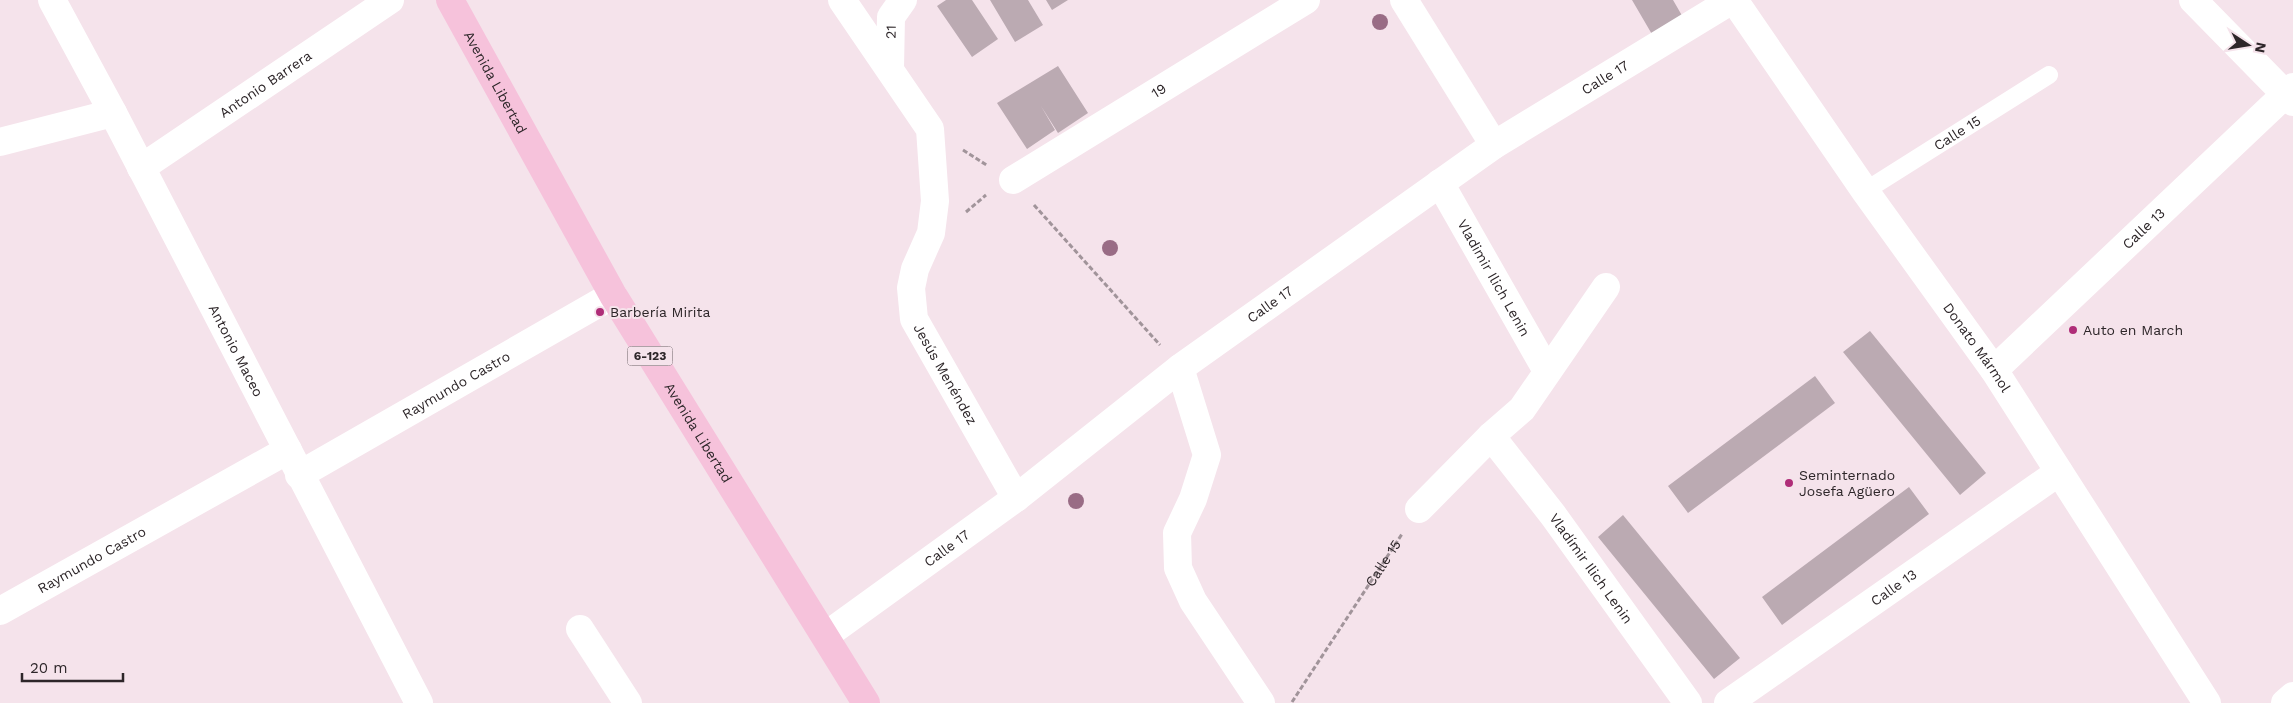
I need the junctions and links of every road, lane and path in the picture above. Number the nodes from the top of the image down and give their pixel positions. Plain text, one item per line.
1 (52, 0) edge
2 (390, 0) edge
3 (450, 0) edge
4 (842, 0) edge
5 (903, 0) edge
6 (1306, 0) edge
7 (1404, 0) edge
8 (1733, 0) edge
9 (2193, 0) edge
10 (890, 68) junction
11 (2049, 75) dead end
12 (2291, 94) edge
13 (113, 113) junction
14 (930, 129) junction
15 (0, 142) edge
16 (1494, 145) junction
17 (141, 168) junction
18 (1013, 180) junction
19 (1440, 183) junction
20 (1865, 191) junction
21 (1606, 287) dead end
22 (612, 295) junction
23 (1180, 368) junction
24 (1994, 370) junction
25 (1547, 371) junction
26 (1491, 436) junction
27 (288, 450) junction
28 (2059, 472) junction
29 (300, 475) junction
30 (1016, 498) junction
31 (1419, 509) joint
32 (0, 611) edge
33 (580, 629) dead end
34 (825, 636) junction
35 (2293, 696) edge
36 (1684, 702) edge
37 (418, 703) edge
38 (628, 703) edge
39 (866, 703) edge
40 (1261, 703) edge
41 (1292, 703) edge
42 (1728, 703) edge
43 (2207, 703) edge
44 (2285, 703) edge

1 - 13 street, Antonio Maceo
2 - 17 street, Antonio Barrera
3 - 22 main road, Avenida Libertad / 6-123
4 - 10 street, Jesús Menéndez
5 - 10 street, 21
6 - 18 street, 19
7 - 16 street
8 - 16 street, Calle 17
8 - 20 street, Donato Mármol
9 - 12 street
10 - 14 street, Jesús Menéndez
11 - 20 lane, Calle 15
12 - 24 street, Calle 13
13 - 15 street
13 - 17 street, Antonio Maceo
14 - 18 path
14 - 30 street, Jesús Menéndez
16 - 19 street, Calle 17
17 - 27 street, Antonio Maceo
18 - 23 path
19 - 23 street, Calle 17
19 - 25 street, Vladimir Ilich Lenin
20 - 24 street, Donato Mármol
21 - 25 street
22 - 29 street, Raymundo Castro
22 - 34 main road, Avenida Libertad / 6-123
23 - 30 street, Calle 17
23 - 40 street
24 - 28 street, Donato Mármol
25 - 26 street
26 - 31 street
26 - 36 street, Vladímir Ilich Lenin
27 - 29 street, Antonio Maceo
27 - 32 street, Raymundo Castro
28 - 42 street, Calle 13
28 - 43 street, Donato Mármol
29 - 37 street, Antonio Maceo
30 - 34 street, Calle 17
31 - 41 path, Calle 15
33 - 38 street
34 - 39 main road, Avenida Libertad / 6-123
35 - 44 street

